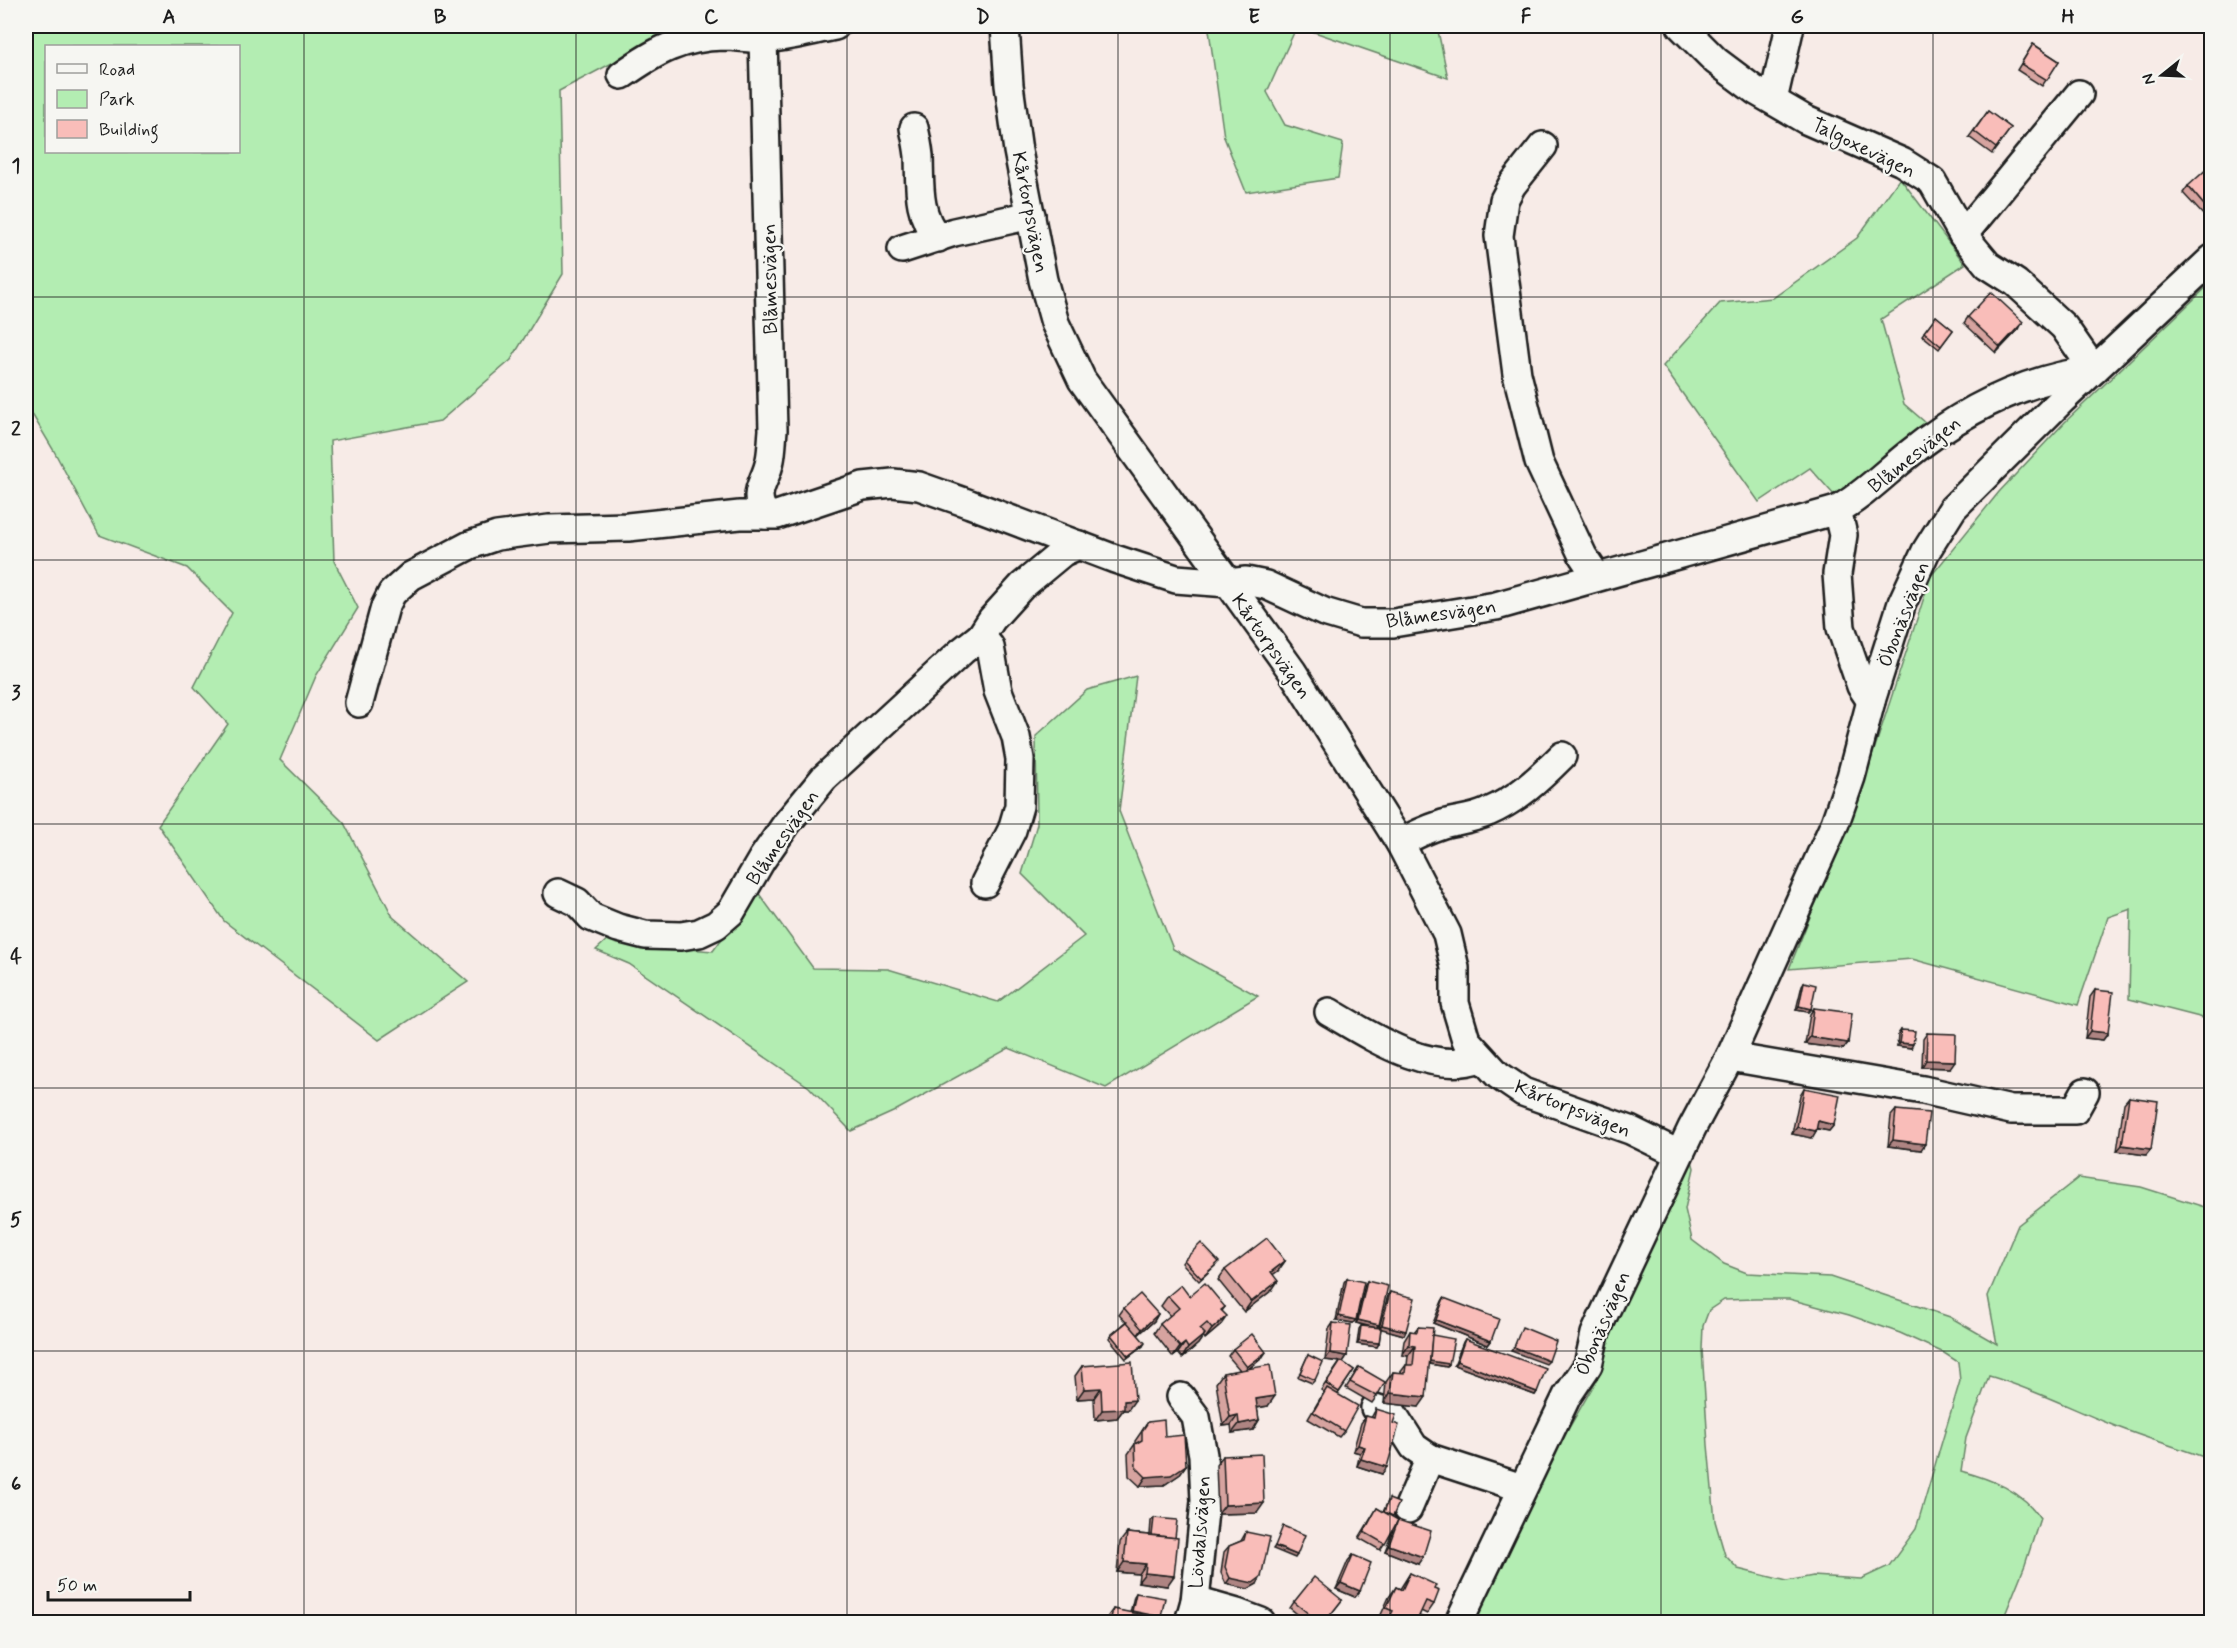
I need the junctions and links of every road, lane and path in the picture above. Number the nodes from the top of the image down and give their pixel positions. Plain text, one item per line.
1 (835, 26) edge
2 (1005, 26) edge
3 (1681, 26) edge
4 (1790, 26) edge
5 (764, 38) junction
6 (622, 75) dead end
7 (2079, 94) dead end
8 (1773, 100) junction
9 (914, 128) dead end
10 (1543, 146) dead end
11 (1031, 215) junction
12 (1963, 235) junction
13 (938, 238) junction
14 (902, 249) dead end
15 (2211, 259) edge
16 (2094, 370) junction
17 (1837, 510) junction
18 (766, 515) junction
19 (1079, 545) junction
20 (1597, 577) junction
21 (1228, 583) junction
22 (981, 636) junction
23 (1871, 701) junction
24 (359, 703) dead end
25 (1562, 756) dead end
26 (1400, 843) junction
27 (985, 883) dead end
28 (558, 893) dead end
29 (1329, 1012) dead end
30 (1730, 1057) junction
31 (1480, 1058) junction
32 (2085, 1092) dead end
33 (1679, 1154) junction
34 (1181, 1397) dead end
35 (1375, 1408) edge
36 (1430, 1458) junction
37 (1522, 1488) junction
38 (1408, 1509) dead end
39 (1192, 1612) edge
40 (1261, 1623) edge
41 (1459, 1623) edge

1 - 5 street
2 - 11 street, Kårtorpsvägen
3 - 8 street, Talgoxevägen
4 - 8 street
5 - 6 street
5 - 18 street, Blåmesvägen
7 - 12 street
8 - 12 street, Talgoxevägen
9 - 13 street
10 - 20 street
11 - 13 street
11 - 21 street, Kårtorpsvägen
12 - 16 street, Talgoxevägen
13 - 14 street
15 - 16 street, Öbonäsvägen
16 - 17 street, Blåmesvägen
16 - 23 street, Öbonäsvägen
17 - 20 street, Blåmesvägen
17 - 23 street
18 - 19 street, Blåmesvägen
18 - 24 street, Blåmesvägen
19 - 21 street, Blåmesvägen
19 - 22 street, Blåmesvägen
20 - 21 street, Blåmesvägen
21 - 26 street, Kårtorpsvägen
22 - 27 street
22 - 28 street, Blåmesvägen
23 - 30 street, Öbonäsvägen
25 - 26 street
26 - 31 street, Kårtorpsvägen
29 - 31 street
30 - 32 street
30 - 33 street, Öbonäsvägen
31 - 33 street, Kårtorpsvägen
33 - 37 street, Öbonäsvägen
34 - 39 street, Lövdalsvägen
35 - 36 street
36 - 37 street
36 - 38 street
37 - 41 street, Öbonäsvägen
39 - 40 street, Lövdalsvägen

